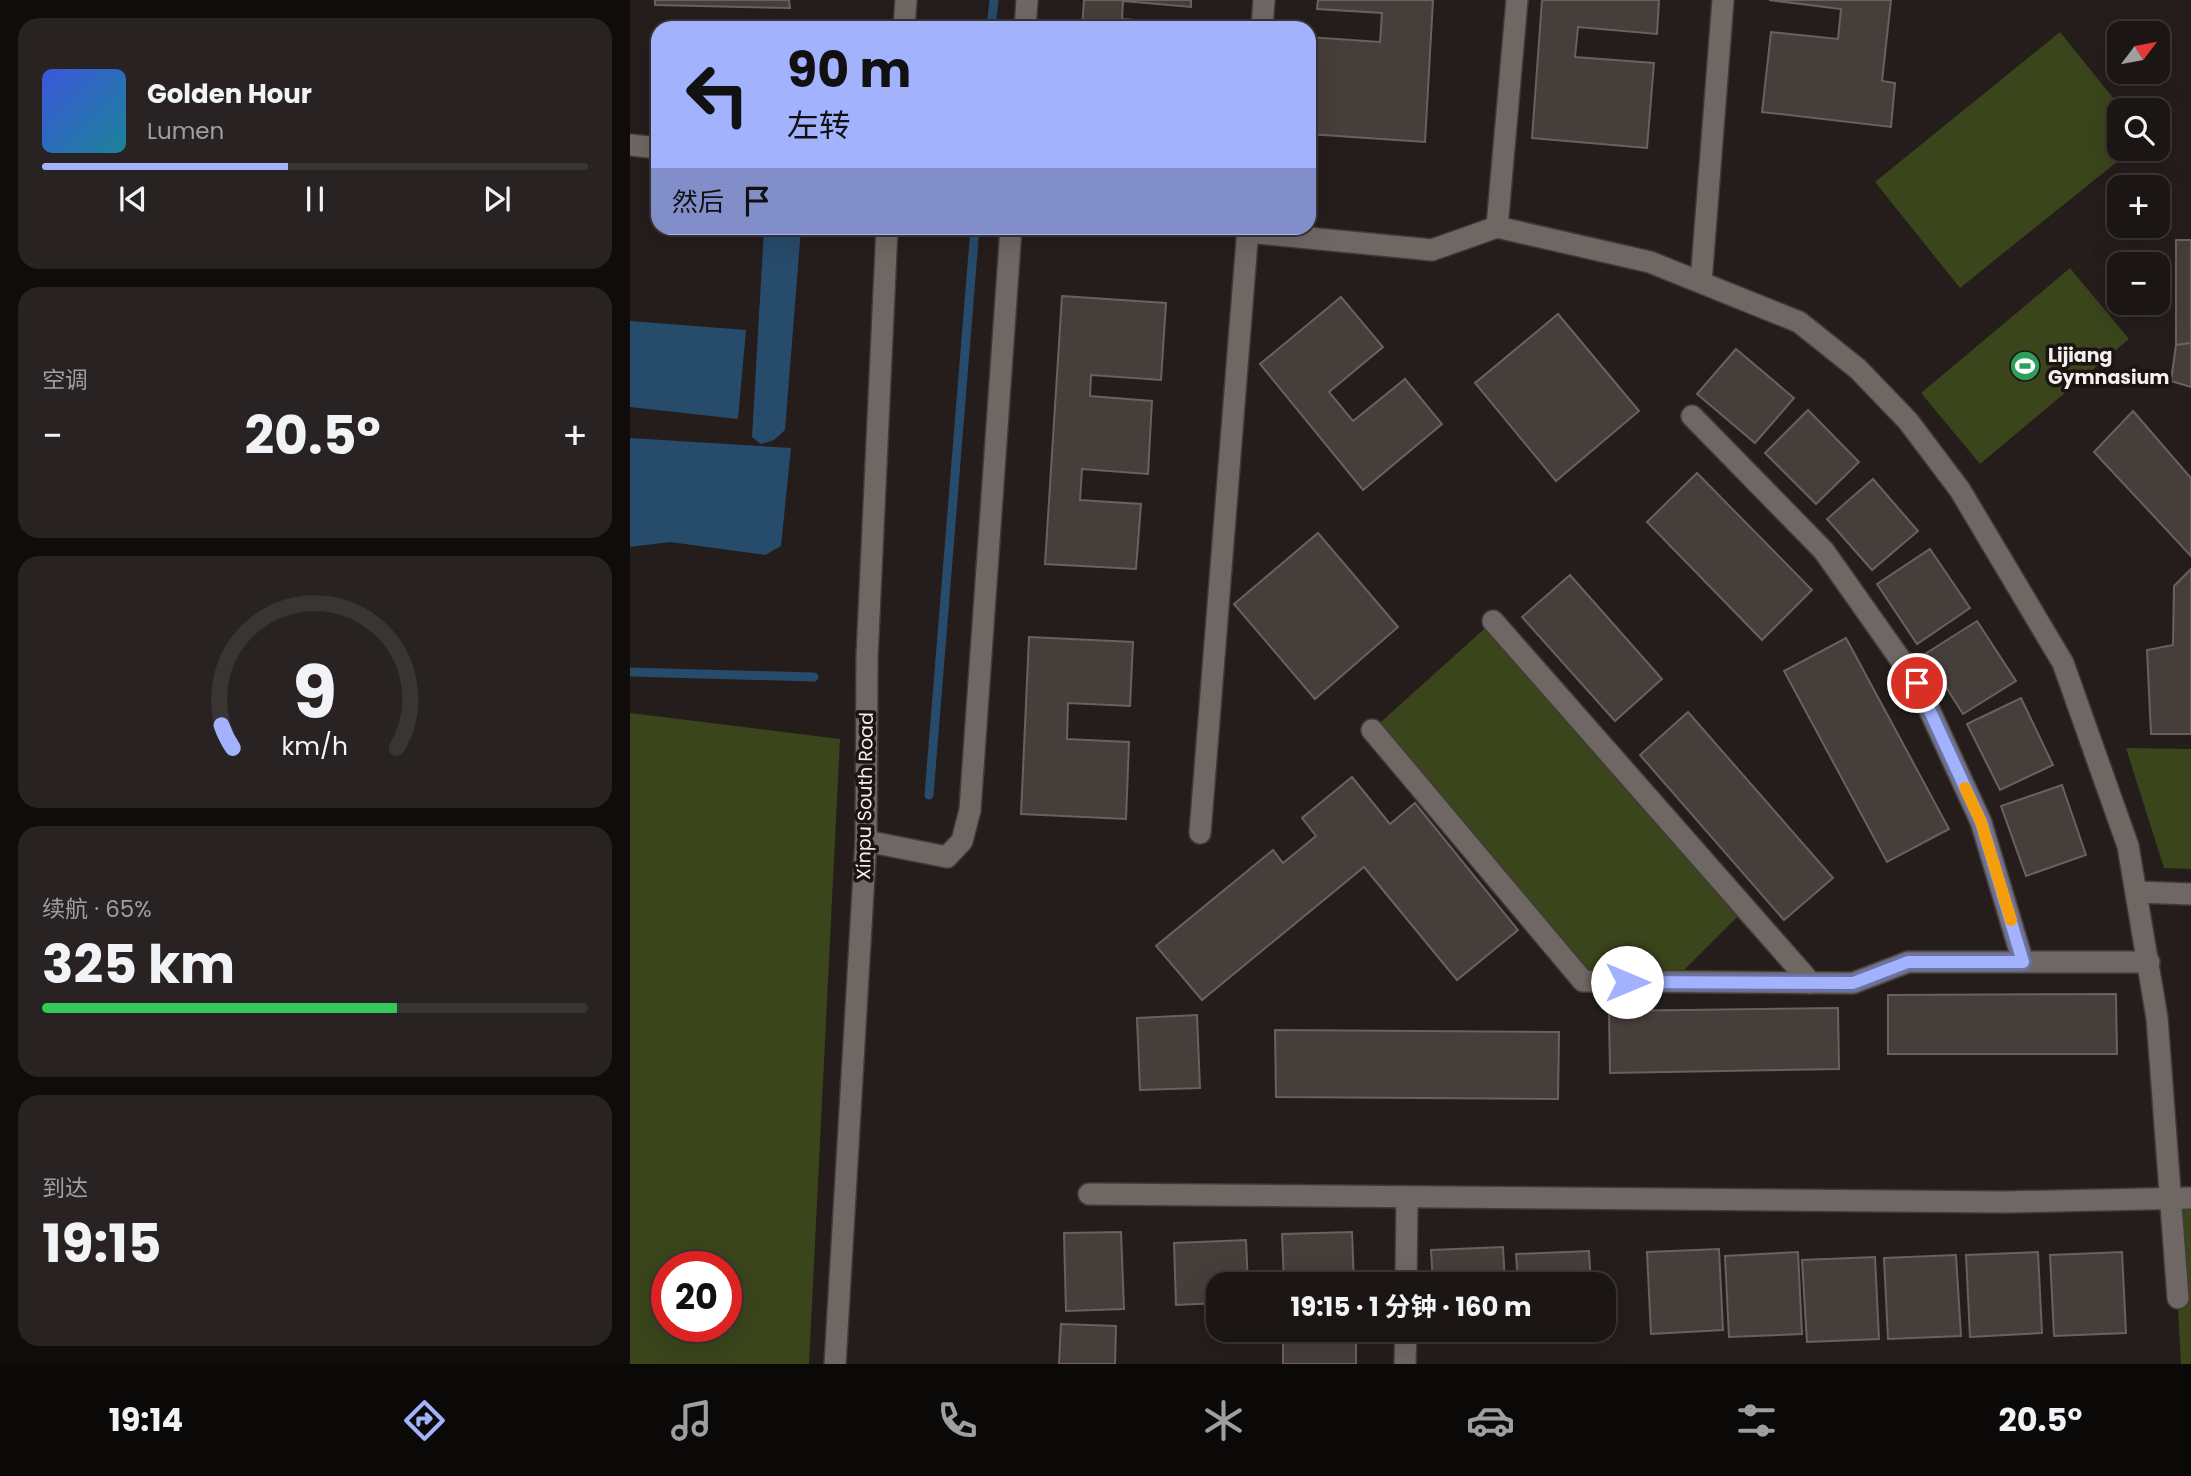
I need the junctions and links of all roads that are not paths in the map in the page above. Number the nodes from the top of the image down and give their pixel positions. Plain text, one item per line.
1 (906, 0) edge
2 (1027, 0) edge
3 (1264, 0) edge
4 (1517, 0) edge
5 (1723, 0) edge
6 (904, 21) edge
7 (1026, 21) edge
8 (1262, 21) edge
9 (630, 145) edge
10 (651, 147) edge
11 (1497, 227) junction
12 (887, 235) edge
13 (1011, 235) edge
14 (1247, 235) edge
15 (1293, 235) edge
16 (1701, 282) junction
17 (1692, 416) dead end
18 (1493, 621) dead end
19 (1372, 730) dead end
20 (1200, 833) dead end
21 (866, 841) junction
22 (2137, 891) junction
23 (2191, 894) edge
24 (2023, 962) junction
25 (2149, 962) junction
26 (1811, 983) junction
27 (1089, 1195) dead end
28 (1407, 1197) junction
29 (2181, 1198) edge
30 (1406, 1272) edge
31 (2178, 1298) dead end
32 (1406, 1342) edge
33 (835, 1364) edge
34 (1405, 1364) edge

1 - 6 street
2 - 7 street
3 - 8 street
4 - 11 street
5 - 16 street
9 - 10 street
11 - 15 street
11 - 16 street
12 - 21 street, Xinpu South Road
13 - 21 street
14 - 20 street
16 - 22 street
17 - 24 street
18 - 26 street
19 - 26 street
21 - 33 street, Xinpu South Road
22 - 23 street
22 - 25 street
24 - 25 street
24 - 26 street
25 - 29 street
27 - 28 street
28 - 29 street
28 - 30 street
29 - 31 street
32 - 34 street

